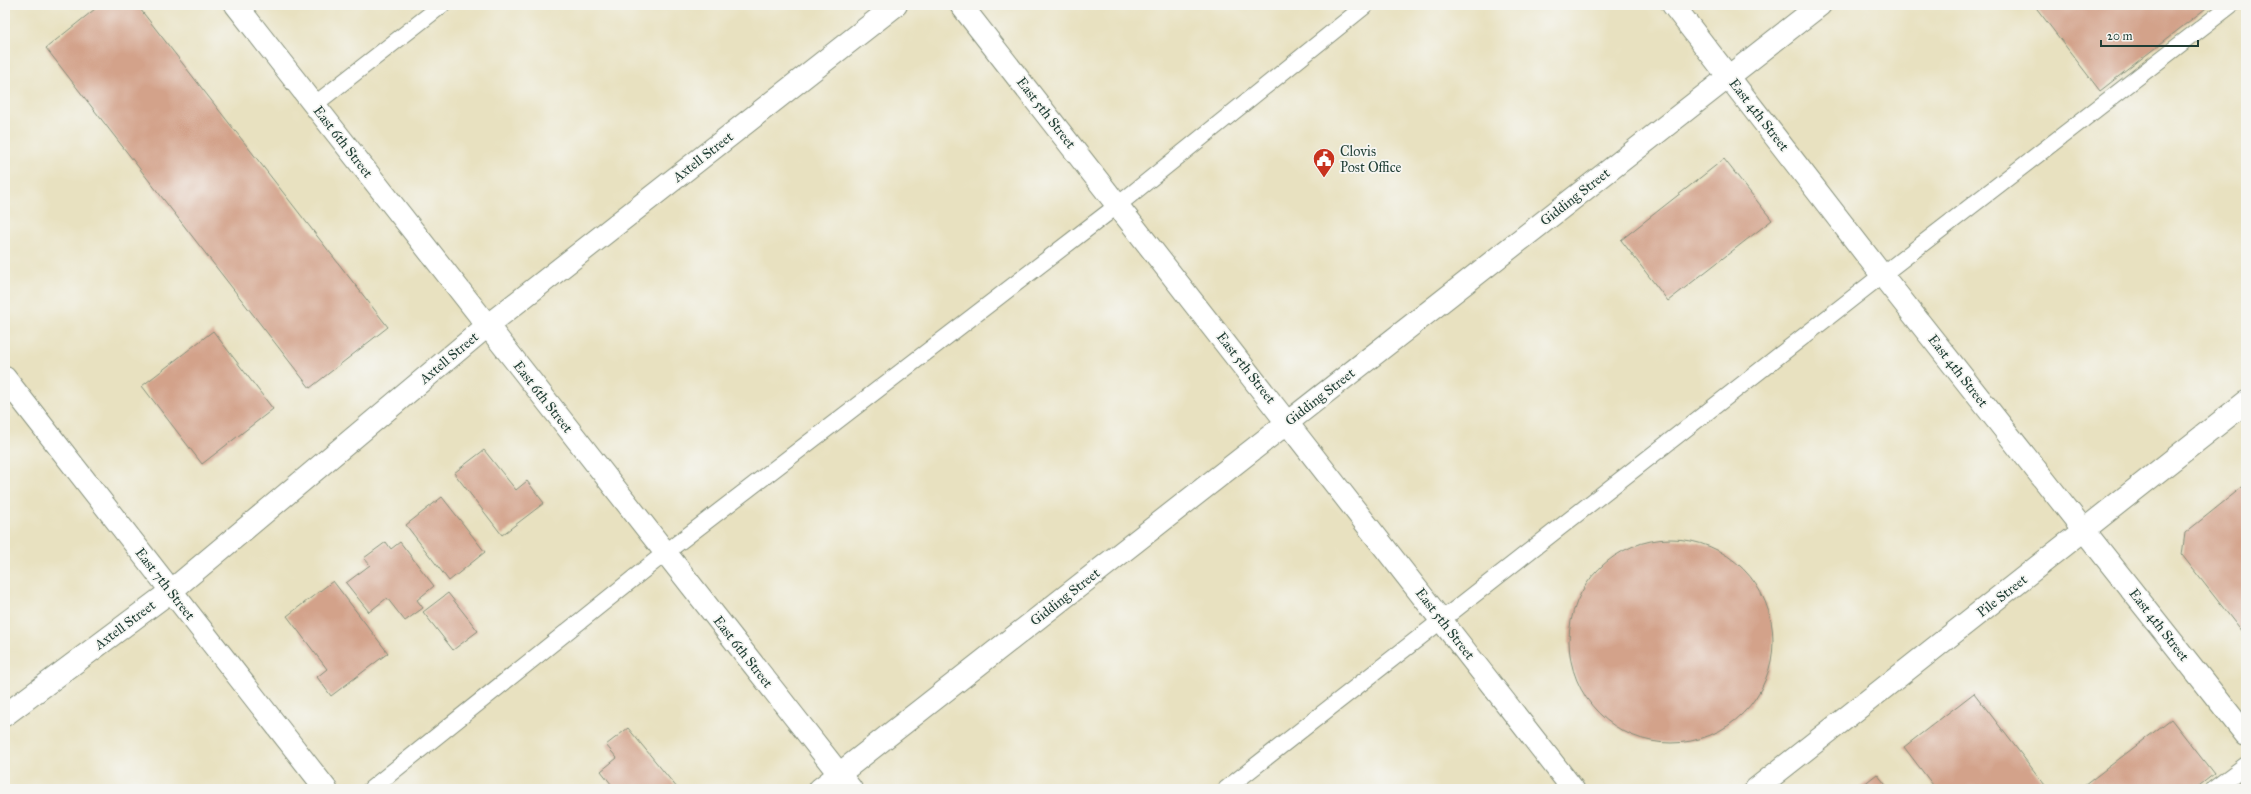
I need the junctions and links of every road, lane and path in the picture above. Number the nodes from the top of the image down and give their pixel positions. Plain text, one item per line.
1 (236, 5) edge
2 (442, 5) edge
3 (896, 5) edge
4 (961, 5) edge
5 (1366, 5) edge
6 (1673, 5) edge
7 (1820, 5) edge
8 (2230, 5) edge
9 (1729, 76) junction
10 (314, 105) junction
11 (1118, 205) junction
12 (1882, 275) junction
13 (487, 326) junction
14 (5, 378) edge
15 (2246, 402) edge
16 (1288, 422) junction
17 (2084, 530) junction
18 (665, 553) junction
19 (171, 591) junction
20 (1441, 619) junction
21 (5, 714) edge
22 (2246, 735) edge
23 (2246, 764) edge
24 (845, 782) edge
25 (326, 789) edge
26 (371, 789) edge
27 (820, 789) edge
28 (1226, 789) edge
29 (1573, 789) edge
30 (1756, 789) edge
31 (2214, 789) edge

1 - 10 street, East 6th Street
2 - 10 lane
3 - 13 street, Axtell Street
4 - 11 street, East 5th Street
5 - 11 lane
6 - 9 street, East 4th Street
7 - 9 street, Gidding Street
8 - 12 lane
9 - 12 street, East 4th Street
9 - 16 street, Gidding Street
10 - 13 street, East 6th Street
11 - 16 street, East 5th Street
11 - 18 lane
12 - 17 street, East 4th Street
12 - 20 lane
13 - 18 street, East 6th Street
13 - 19 street, Axtell Street
14 - 19 street, East 7th Street
15 - 17 street, Pile Street
16 - 20 street, East 5th Street
16 - 24 street, Gidding Street
17 - 22 street, East 4th Street
17 - 30 street, Pile Street
18 - 24 street, East 6th Street
18 - 26 lane
19 - 21 street, Axtell Street
19 - 25 street, East 7th Street
20 - 28 lane
20 - 29 street, East 5th Street
23 - 31 lane
24 - 27 street, Gidding Street

